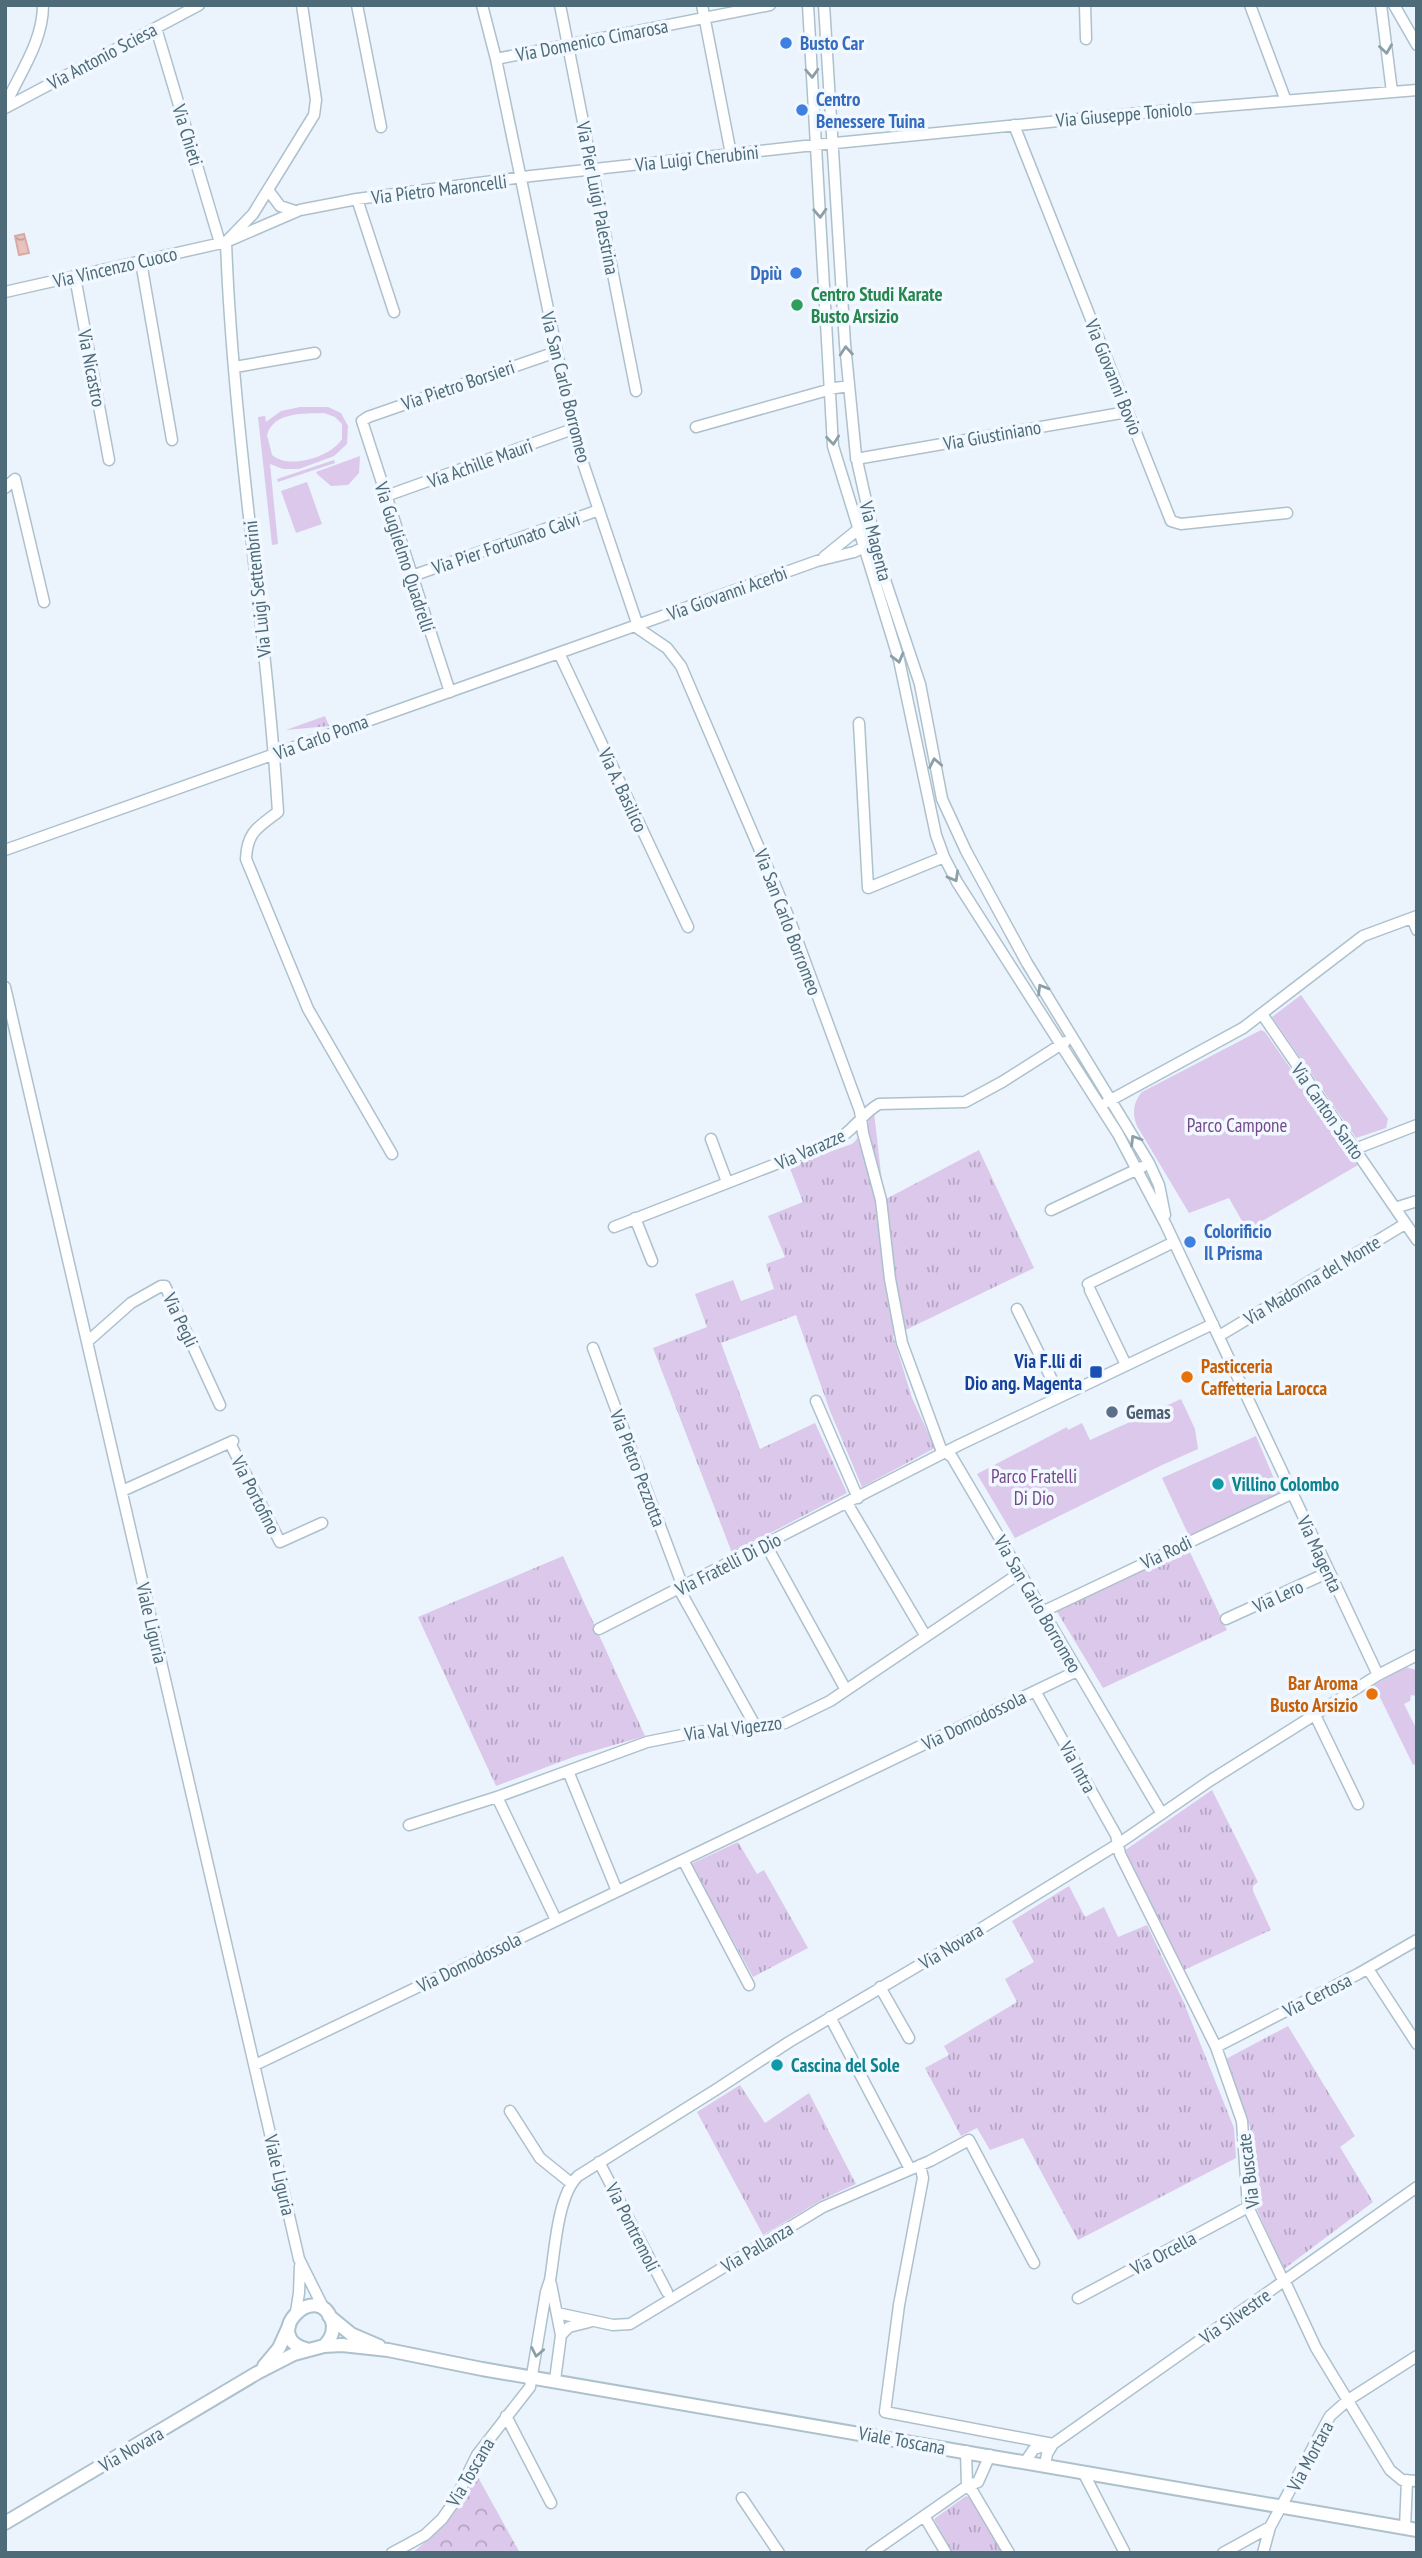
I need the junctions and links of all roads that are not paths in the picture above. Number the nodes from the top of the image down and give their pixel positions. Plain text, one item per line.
1 (43, 5) edge
2 (199, 5) edge
3 (302, 5) edge
4 (357, 5) edge
5 (482, 5) edge
6 (560, 5) edge
7 (702, 5) edge
8 (770, 5) edge
9 (808, 5) edge
10 (824, 5) edge
11 (1084, 5) edge
12 (1250, 5) edge
13 (1381, 5) edge
14 (1394, 5) edge
15 (705, 18) junction
16 (156, 28) junction
17 (1086, 40) dead end
18 (568, 44) junction
19 (1417, 45) edge
20 (496, 59) junction
21 (1417, 90) edge
22 (1392, 92) junction
23 (1286, 101) junction
24 (5, 107) edge
25 (1014, 125) junction
26 (381, 127) dead end
27 (832, 144) junction
28 (816, 145) junction
29 (731, 154) junction
30 (593, 169) junction
31 (520, 178) junction
32 (268, 190) junction
33 (357, 199) junction
34 (295, 211) junction
35 (223, 242) junction
36 (141, 262) junction
37 (75, 277) junction
38 (5, 292) edge
39 (394, 312) dead end
40 (556, 352) junction
41 (315, 353) dead end
42 (235, 367) junction
43 (849, 386) junction
44 (829, 389) junction
45 (636, 391) dead end
46 (1127, 412) junction
47 (362, 421) joint
48 (696, 428) dead end
49 (573, 429) junction
50 (172, 440) dead end
51 (856, 459) junction
52 (109, 460) dead end
53 (5, 488) edge
54 (386, 496) junction
55 (599, 510) junction
56 (1287, 513) dead end
57 (871, 527) junction
58 (857, 530) junction
59 (875, 541) junction
60 (863, 548) junction
61 (817, 561) junction
62 (412, 576) junction
63 (44, 602) dead end
64 (637, 625) junction
65 (559, 653) junction
66 (450, 692) junction
67 (859, 723) dead end
68 (275, 754) junction
69 (942, 799) junction
70 (929, 802) junction
71 (5, 850) edge
72 (944, 857) junction
73 (1414, 917) edge
74 (688, 927) dead end
75 (1417, 930) edge
76 (5, 987) edge
77 (1262, 1014) junction
78 (1072, 1038) junction
79 (1062, 1044) junction
80 (1105, 1103) junction
81 (860, 1120) junction
82 (1417, 1125) edge
83 (711, 1139) dead end
84 (1355, 1149) junction
85 (392, 1154) dead end
86 (1149, 1163) junction
87 (1138, 1169) junction
88 (727, 1182) junction
89 (1417, 1201) edge
90 (1395, 1209) junction
91 (1051, 1210) dead end
92 (635, 1218) junction
93 (1405, 1224) junction
94 (1166, 1225) junction
95 (614, 1227) dead end
96 (1417, 1240) edge
97 (1174, 1242) junction
98 (652, 1261) dead end
99 (1017, 1309) dead end
100 (1213, 1324) junction
101 (1219, 1336) junction
102 (87, 1342) junction
103 (593, 1348) dead end
104 (1126, 1365) junction
105 (1060, 1396) junction
106 (816, 1401) dead end
107 (220, 1405) dead end
108 (946, 1453) junction
109 (122, 1491) junction
110 (1292, 1494) junction
111 (858, 1498) junction
112 (847, 1503) junction
113 (322, 1523) dead end
114 (766, 1545) junction
115 (1329, 1572) junction
116 (1020, 1573) junction
117 (681, 1588) junction
118 (1042, 1612) junction
119 (1226, 1619) dead end
120 (599, 1629) dead end
121 (925, 1635) junction
122 (1417, 1655) edge
123 (1077, 1671) junction
124 (1378, 1675) junction
125 (846, 1689) junction
126 (1035, 1691) junction
127 (1315, 1715) junction
128 (757, 1729) junction
129 (568, 1771) junction
130 (497, 1797) junction
131 (1358, 1804) dead end
132 (1162, 1814) junction
133 (409, 1825) dead end
134 (1118, 1844) junction
135 (683, 1860) junction
136 (617, 1891) junction
137 (556, 1920) junction
138 (1417, 1940) edge
139 (1368, 1969) junction
140 (749, 1985) dead end
141 (880, 1987) junction
142 (830, 2017) junction
143 (909, 2038) dead end
144 (1417, 2044) edge
145 (1216, 2047) junction
146 (255, 2064) junction
147 (510, 2110) dead end
148 (599, 2162) junction
149 (920, 2165) junction
150 (910, 2169) junction
151 (571, 2183) junction
152 (1417, 2188) edge
153 (1248, 2207) junction
154 (299, 2259) junction
155 (1034, 2263) dead end
156 (550, 2280) junction
157 (1284, 2282) junction
158 (667, 2292) dead end
159 (1078, 2298) dead end
160 (296, 2312) junction
161 (327, 2313) junction
162 (558, 2318) junction
163 (597, 2322) junction
164 (542, 2323) junction
165 (289, 2326) junction
166 (561, 2335) junction
167 (324, 2346) junction
168 (309, 2350) junction
169 (388, 2350) junction
170 (1417, 2356) edge
171 (257, 2374) junction
172 (532, 2376) junction
173 (555, 2380) junction
174 (1348, 2400) junction
175 (506, 2416) junction
176 (1053, 2444) junction
177 (966, 2451) junction
178 (990, 2455) junction
179 (1025, 2462) junction
180 (1045, 2465) junction
181 (1083, 2472) junction
182 (1412, 2481) edge
183 (967, 2486) junction
184 (742, 2498) dead end
185 (551, 2503) dead end
186 (1283, 2506) junction
187 (924, 2516) junction
188 (5, 2523) edge
189 (1270, 2527) junction
190 (1411, 2529) edge
191 (1124, 2551) edge
192 (392, 2553) edge
193 (779, 2553) edge
194 (871, 2553) edge
195 (946, 2553) edge
196 (1009, 2553) edge
197 (1223, 2553) edge
198 (1263, 2553) edge

1 - 24 street
2 - 16 street, Via Antonio Sciesa
3 - 32 street
4 - 26 street
5 - 20 street, Via San Carlo Borromeo
6 - 18 street, Via Pier Luigi Palestrina
7 - 15 street
8 - 15 street, Via Domenico Cimarosa
9 -> 28 street, Via Magenta
10 - 27 street, Via Magenta
11 - 17 street
12 - 23 street
13 -> 22 street
14 - 19 street
15 - 18 street, Via Domenico Cimarosa
15 - 29 street
16 - 24 street, Via Antonio Sciesa
16 - 35 street, Via Chieti
18 - 20 street, Via Domenico Cimarosa
18 - 30 street, Via Pier Luigi Palestrina
20 - 31 street, Via San Carlo Borromeo
21 - 22 street, Via Giuseppe Toniolo
22 - 23 street, Via Giuseppe Toniolo
23 - 25 street, Via Giuseppe Toniolo
25 - 27 street, Via Giuseppe Toniolo
25 - 46 street, Via Giovanni Bovio
27 - 28 street, Via Luigi Cherubini
43 -> 27 street, Via Magenta
28 - 29 street, Via Luigi Cherubini
28 -> 44 street, Via Magenta
29 - 30 street, Via Luigi Cherubini
30 - 31 street, Via Luigi Cherubini
30 - 45 street, Via Pier Luigi Palestrina
31 - 33 street, Via Pietro Maroncelli
31 - 40 street, Via San Carlo Borromeo
32 - 34 street
32 - 35 street
33 - 34 street, Via Pietro Maroncelli
33 - 39 street, Via Pietro Maroncelli
34 - 35 street, Via Pietro Maroncelli
35 - 36 street, Via Vincenzo Cuoco
35 - 42 street, Via Luigi Settembrini
36 - 37 street, Via Vincenzo Cuoco
36 - 50 street
37 - 38 street, Via Vincenzo Cuoco
37 - 52 street, Via Nicastro
40 - 47 street, Via Pietro Borsieri
40 - 49 street, Via San Carlo Borromeo
41 - 42 street
42 - 68 street, Via Luigi Settembrini
43 - 44 street
43 - 51 street, Via Magenta
44 - 48 street
44 -> 58 street, Via Magenta
46 - 51 street, Via Giustiniano
46 - 56 street, Via Giovanni Bovio
47 - 54 street, Via Guglielmo Quadrelli
49 - 54 street, Via Achille Mauri
49 - 55 street, Via San Carlo Borromeo
51 - 57 street, Via Magenta
53 - 63 street
54 - 62 street, Via Guglielmo Quadrelli
55 - 62 street, Via Pier Fortunato Calvi
55 - 64 street, Via San Carlo Borromeo
57 - 58 street
57 - 59 street, Via Magenta
58 - 60 street, Via Magenta
58 - 61 street
59 - 60 street
69 -> 59 street, Via Magenta
60 - 61 street
60 -> 70 street, Via Magenta
61 - 64 street, Via Giovanni Acerbi
62 - 66 street, Via Guglielmo Quadrelli
64 - 65 street, Via Carlo Poma
64 - 81 street, Via San Carlo Borromeo
65 - 66 street, Via Carlo Poma
65 - 74 street, Via A. Basilico
66 - 68 street, Via Carlo Poma
67 - 72 street
68 - 71 street, Via Carlo Poma
68 - 85 street, Via Luigi Settembrini
69 - 70 street
78 -> 69 street, Via Magenta
70 - 72 street, Via Magenta
72 -> 79 street, Via Magenta
73 - 75 street
73 - 77 street
76 - 102 street, Viale Liguria
77 - 80 street
77 - 84 street, Via Canton Santo
78 - 79 street
78 - 80 street, Via Magenta
79 - 80 street, Via Magenta
79 - 81 street, Via Varazze
86 -> 80 street, Via Magenta
80 - 87 street, Via Magenta
81 - 88 street, Via Varazze
81 - 108 street, Via San Carlo Borromeo
82 - 84 street
83 - 88 street
84 - 90 street, Via Canton Santo
86 - 87 street
86 - 94 street, Via Magenta
87 - 91 street
87 - 94 street, Via Magenta
88 - 92 street, Via Varazze
89 - 90 street
90 - 93 street, Via Canton Santo
92 - 95 street, Via Varazze
92 - 98 street
93 - 96 street, Via Canton Santo
93 - 101 street, Via Madonna del Monte
94 - 97 street, Via Magenta
97 - 100 street, Via Magenta
97 - 104 street
99 - 105 street
100 - 101 street, Via Magenta
100 - 104 street, Via Fratelli Di Dio
101 - 110 street, Via Magenta
102 - 107 street, Via Pegli
102 - 109 street, Viale Liguria
103 - 117 street, Via Pietro Pezzotta
104 - 105 street, Via Fratelli Di Dio
105 - 108 street, Via Fratelli Di Dio
106 - 111 street
108 - 111 street, Via Fratelli Di Dio
108 - 116 street, Via San Carlo Borromeo
109 - 113 street, Via Portofino
109 - 146 street, Viale Liguria
110 - 115 street, Via Magenta
110 - 118 street, Via Rodi
111 - 112 street, Via Fratelli Di Dio
112 - 114 street, Via Fratelli Di Dio
112 - 121 street
114 - 117 street, Via Fratelli Di Dio
114 - 125 street
115 - 119 street, Via Lero
115 - 124 street, Via Magenta
116 - 118 street, Via San Carlo Borromeo
116 - 121 street, Via Val Vigezzo
117 - 120 street, Via Fratelli Di Dio
117 - 128 street, Via Pietro Pezzotta
118 - 123 street, Via San Carlo Borromeo
121 - 125 street, Via Val Vigezzo
122 - 124 street, Via Novara
123 - 126 street, Via Domodossola
123 - 132 street, Via San Carlo Borromeo
124 - 127 street, Via Novara
125 - 128 street, Via Val Vigezzo
126 - 134 street, Via Intra
126 - 135 street, Via Domodossola
127 - 131 street
127 - 132 street, Via Novara
128 - 129 street, Via Val Vigezzo
129 - 130 street, Via Val Vigezzo
129 - 136 street
130 - 133 street, Via Val Vigezzo
130 - 137 street
132 - 134 street, Via Novara
134 - 141 street, Via Novara
134 - 145 street, Via Buscate
135 - 136 street, Via Domodossola
135 - 140 street
136 - 137 street, Via Domodossola
137 - 146 street, Via Domodossola
138 - 139 street, Via Certosa
139 - 144 street
139 - 145 street, Via Certosa
141 - 142 street, Via Novara
141 - 143 street
142 - 148 street, Via Novara
142 - 150 street
145 - 153 street, Via Buscate
146 - 154 street, Viale Liguria
147 - 151 street
148 - 151 street, Via Novara
148 - 158 street, Via Pontremoli
149 - 150 street, Via Pallanza
149 - 155 street, Via Pallanza
149 - 176 street
150 - 163 street, Via Pallanza
151 - 156 street
152 - 157 street, Via Silvestre
153 - 157 street, Via Buscate
153 - 159 street, Via Orcella
154 - 160 street, Viale Liguria
154 - 161 street, Viale Liguria
156 - 162 street
156 - 164 street
157 - 174 street, Via Buscate
157 - 176 street, Via Silvestre
160 - 161 street
160 - 165 street
161 - 167 street
161 - 169 street, Viale Toscana
162 - 163 street, Via Pallanza
162 - 164 street
162 - 166 street
163 - 166 street, Via Pallanza
164 -> 172 street
165 - 168 street
165 - 171 street, Via Novara
166 - 173 street
167 - 168 street
167 - 169 street, Viale Toscana
168 - 171 street, Via Novara
169 - 172 street, Viale Toscana
170 - 174 street, Via Mortara
171 - 188 street, Via Novara
172 - 173 street, Viale Toscana
172 - 175 street, Via Toscana
173 - 177 street, Viale Toscana
174 - 182 street, Via Buscate
174 - 186 street, Via Mortara
175 - 185 street
175 - 192 street, Via Toscana
176 - 179 street, Via Silvestre
176 - 180 street
177 - 178 street, Viale Toscana
177 - 183 street
178 - 179 street, Viale Toscana
178 - 183 street
179 - 180 street, Viale Toscana
180 - 181 street, Viale Toscana
181 - 186 street, Viale Toscana
181 - 191 street
182 - 190 street
183 - 187 street
183 - 196 street
184 - 193 street
186 - 189 street, Via Mortara
186 - 190 street, Viale Toscana
187 - 194 street
187 - 195 street
189 - 197 street
189 - 198 street, Via Mortara

